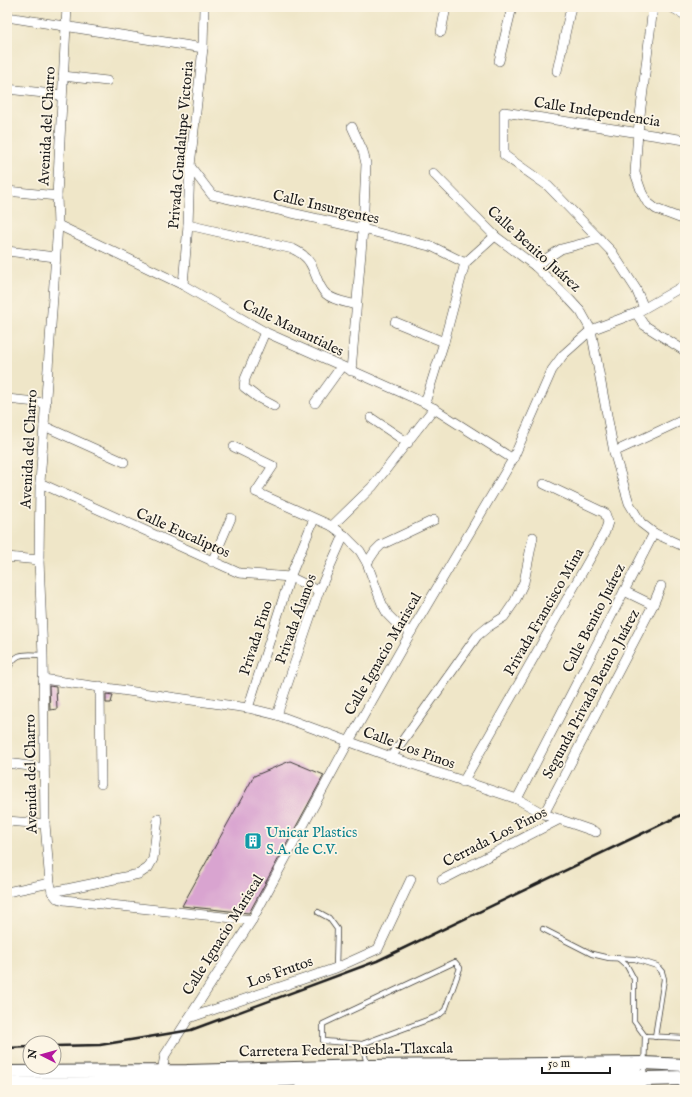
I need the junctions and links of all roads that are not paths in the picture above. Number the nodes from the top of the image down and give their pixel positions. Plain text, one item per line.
1 (67, 7) edge
2 (204, 7) edge
3 (446, 7) edge
4 (512, 7) edge
5 (571, 7) edge
6 (653, 7) edge
7 (671, 7) edge
8 (685, 15) edge
9 (7, 17) edge
10 (66, 26) junction
11 (442, 32) dead end
12 (204, 48) junction
13 (499, 61) dead end
14 (557, 71) dead end
15 (63, 76) junction
16 (107, 81) dead end
17 (7, 89) edge
18 (62, 95) junction
19 (352, 127) dead end
20 (638, 132) junction
21 (685, 140) edge
22 (190, 166) junction
23 (433, 173) dead end
24 (7, 192) edge
25 (57, 196) junction
26 (685, 220) edge
27 (188, 225) junction
28 (58, 226) junction
29 (362, 229) junction
30 (495, 236) junction
31 (600, 239) junction
32 (7, 251) edge
33 (56, 257) junction
34 (465, 263) junction
35 (535, 266) junction
36 (183, 285) junction
37 (685, 285) edge
38 (356, 305) junction
39 (640, 310) junction
40 (395, 322) dead end
41 (591, 330) junction
42 (265, 332) junction
43 (444, 342) junction
44 (685, 351) edge
45 (341, 367) junction
46 (350, 371) junction
47 (7, 399) edge
48 (46, 403) junction
49 (315, 403) dead end
50 (425, 403) junction
51 (274, 406) dead end
52 (434, 408) junction
53 (371, 418) dead end
54 (685, 419) edge
55 (44, 426) junction
56 (408, 443) junction
57 (234, 447) dead end
58 (614, 452) junction
59 (513, 459) junction
60 (124, 462) dead end
61 (40, 483) junction
62 (544, 484) dead end
63 (231, 518) dead end
64 (314, 519) junction
65 (434, 520) dead end
66 (332, 526) junction
67 (654, 533) junction
68 (344, 535) junction
69 (533, 537) dead end
70 (685, 547) edge
71 (7, 557) edge
72 (39, 560) junction
73 (212, 562) junction
74 (367, 563) junction
75 (290, 577) junction
76 (660, 586) dead end
77 (624, 591) junction
78 (319, 592) junction
79 (653, 605) junction
80 (411, 632) junction
81 (43, 655) junction
82 (7, 672) edge
83 (43, 679) junction
84 (100, 686) junction
85 (248, 708) junction
86 (277, 715) junction
87 (349, 741) junction
88 (391, 757) junction
89 (7, 764) edge
90 (44, 768) junction
91 (463, 782) junction
92 (101, 784) dead end
93 (517, 799) junction
94 (544, 814) junction
95 (158, 819) dead end
96 (560, 819) junction
97 (7, 821) edge
98 (45, 824) junction
99 (596, 832) dead end
100 (411, 878) dead end
101 (442, 880) dead end
102 (51, 888) junction
103 (7, 892) edge
104 (318, 912) dead end
105 (252, 920) junction
106 (543, 929) dead end
107 (618, 958) junction
108 (336, 968) junction
109 (189, 1018) junction
110 (645, 1036) junction
111 (655, 1036) junction
112 (685, 1038) edge
113 (362, 1044) junction
114 (644, 1063) junction
115 (685, 1064) edge
116 (7, 1072) edge
117 (685, 1078) edge
118 (644, 1079) junction
119 (367, 1080) edge
120 (187, 1081) edge
121 (161, 1082) edge
122 (7, 1085) edge
123 (301, 1090) edge

1 - 10 street, Avenida del Charro
2 - 12 street, Privada Guadalupe Victoria
3 - 11 street
4 - 13 street
5 - 14 street
6 - 20 street
7 - 8 street
9 - 10 street
10 - 12 street
10 - 15 street, Avenida del Charro
12 - 22 street, Privada Guadalupe Victoria
15 - 16 street
15 - 18 street, Avenida del Charro
17 - 18 street
18 - 25 street, Avenida del Charro
19 - 29 street
20 - 21 street, Calle Independencia
20 - 26 street
20 - 31 street, Calle Independencia
22 - 27 street, Privada Guadalupe Victoria
22 - 29 street, Calle Insurgentes
23 - 30 street, Calle Benito Juárez
24 - 25 street
25 - 28 street, Avenida del Charro
27 - 36 street, Privada Guadalupe Victoria
27 - 38 street
28 - 33 street, Avenida del Charro
28 - 36 street, Calle Manantiales
29 - 34 street, Calle Insurgentes
29 - 38 street
30 - 34 street
30 - 35 street, Calle Benito Juárez
31 - 35 street
31 - 39 street
32 - 33 street
33 - 48 street, Avenida del Charro
34 - 43 street
35 - 41 street, Calle Benito Juárez
36 - 42 street, Calle Manantiales
37 - 39 street, Calle Ignacio Mariscal
38 - 46 street
39 - 41 street, Calle Ignacio Mariscal
39 - 44 street
40 - 43 street
41 - 58 street, Calle Benito Juárez
41 - 59 street, Calle Ignacio Mariscal
42 - 45 street, Calle Manantiales
42 - 51 street
43 - 50 street
45 - 46 street, Calle Manantiales
45 - 49 street
46 - 50 street, Calle Manantiales
47 - 48 street
48 - 55 street, Avenida del Charro
50 - 52 street, Calle Manantiales
52 - 56 street
52 - 59 street, Calle Manantiales
53 - 56 street
54 - 58 street
55 - 60 street
55 - 61 street, Avenida del Charro
56 - 66 street
57 - 64 street
58 - 67 street, Calle Benito Juárez
59 - 80 street, Calle Ignacio Mariscal
61 - 72 street, Avenida del Charro
61 - 73 street, Calle Eucaliptos
62 - 91 street, Privada Francisco Mina
63 - 73 street
64 - 66 street
64 - 75 street, Privada Pino
65 - 74 street
66 - 68 street
67 - 70 street
67 - 77 street, Calle Benito Juárez
68 - 74 street
68 - 78 street, Privada Álamos
69 - 88 street, Privada Francisco Mina
71 - 72 street
72 - 81 street, Avenida del Charro
73 - 75 street, Calle Eucaliptos
74 - 80 street
75 - 78 street, Calle Eucaliptos
75 - 85 street, Privada Pino
76 - 79 street, Segunda Privada Benito Juárez
77 - 79 street
77 - 93 street, Calle Benito Juárez
78 - 86 street, Privada Álamos
79 - 94 street, Segunda Privada Benito Juárez
80 - 87 street, Calle Ignacio Mariscal
81 - 82 lane
81 - 83 street, Avenida del Charro
83 - 84 street, Calle Los Pinos
83 - 90 street, Avenida del Charro
84 - 85 street, Calle Los Pinos
84 - 92 street
85 - 86 street, Calle Los Pinos
86 - 87 street, Calle Los Pinos
87 - 88 street, Calle Los Pinos
87 - 105 street, Calle Ignacio Mariscal
88 - 91 street, Calle Los Pinos
89 - 90 street
90 - 98 street, Avenida del Charro
91 - 93 street, Calle Los Pinos
93 - 94 street, Calle Los Pinos
94 - 96 street, Calle Los Pinos
95 - 102 street
96 - 99 street, Calle Los Pinos
96 - 101 street, Cerrada Los Pinos
97 - 98 street
98 - 102 street, Avenida del Charro
100 - 108 street, Los Frutos
102 - 103 street
102 - 105 street
104 - 108 lane
105 - 109 street, Calle Ignacio Mariscal
106 - 107 lane
107 - 110 lane
107 - 111 lane
108 - 109 street, Los Frutos
109 - 121 street, Calle Ignacio Mariscal
110 - 111 lane
110 - 114 lane
111 - 112 lane
113 - 113 lane
113 - 119 lane
114 - 115 main road, Carretera Federal Puebla-Tlaxcala
114 - 118 lane
114 - 119 main road, Carretera Federal Puebla-Tlaxcala
116 - 121 main road, Carretera Federal Puebla-Tlaxcala
117 - 118 main road, Carretera Federal Puebla-Tlaxcala
118 - 119 main road, Carretera Federal Puebla-Tlaxcala
119 - 120 main road, Carretera Federal Puebla-Tlaxcala
119 - 123 main road, Carretera Federal Puebla-Tlaxcala
120 - 121 main road, Carretera Federal Puebla-Tlaxcala
121 - 122 main road, Carretera Federal Puebla-Tlaxcala

